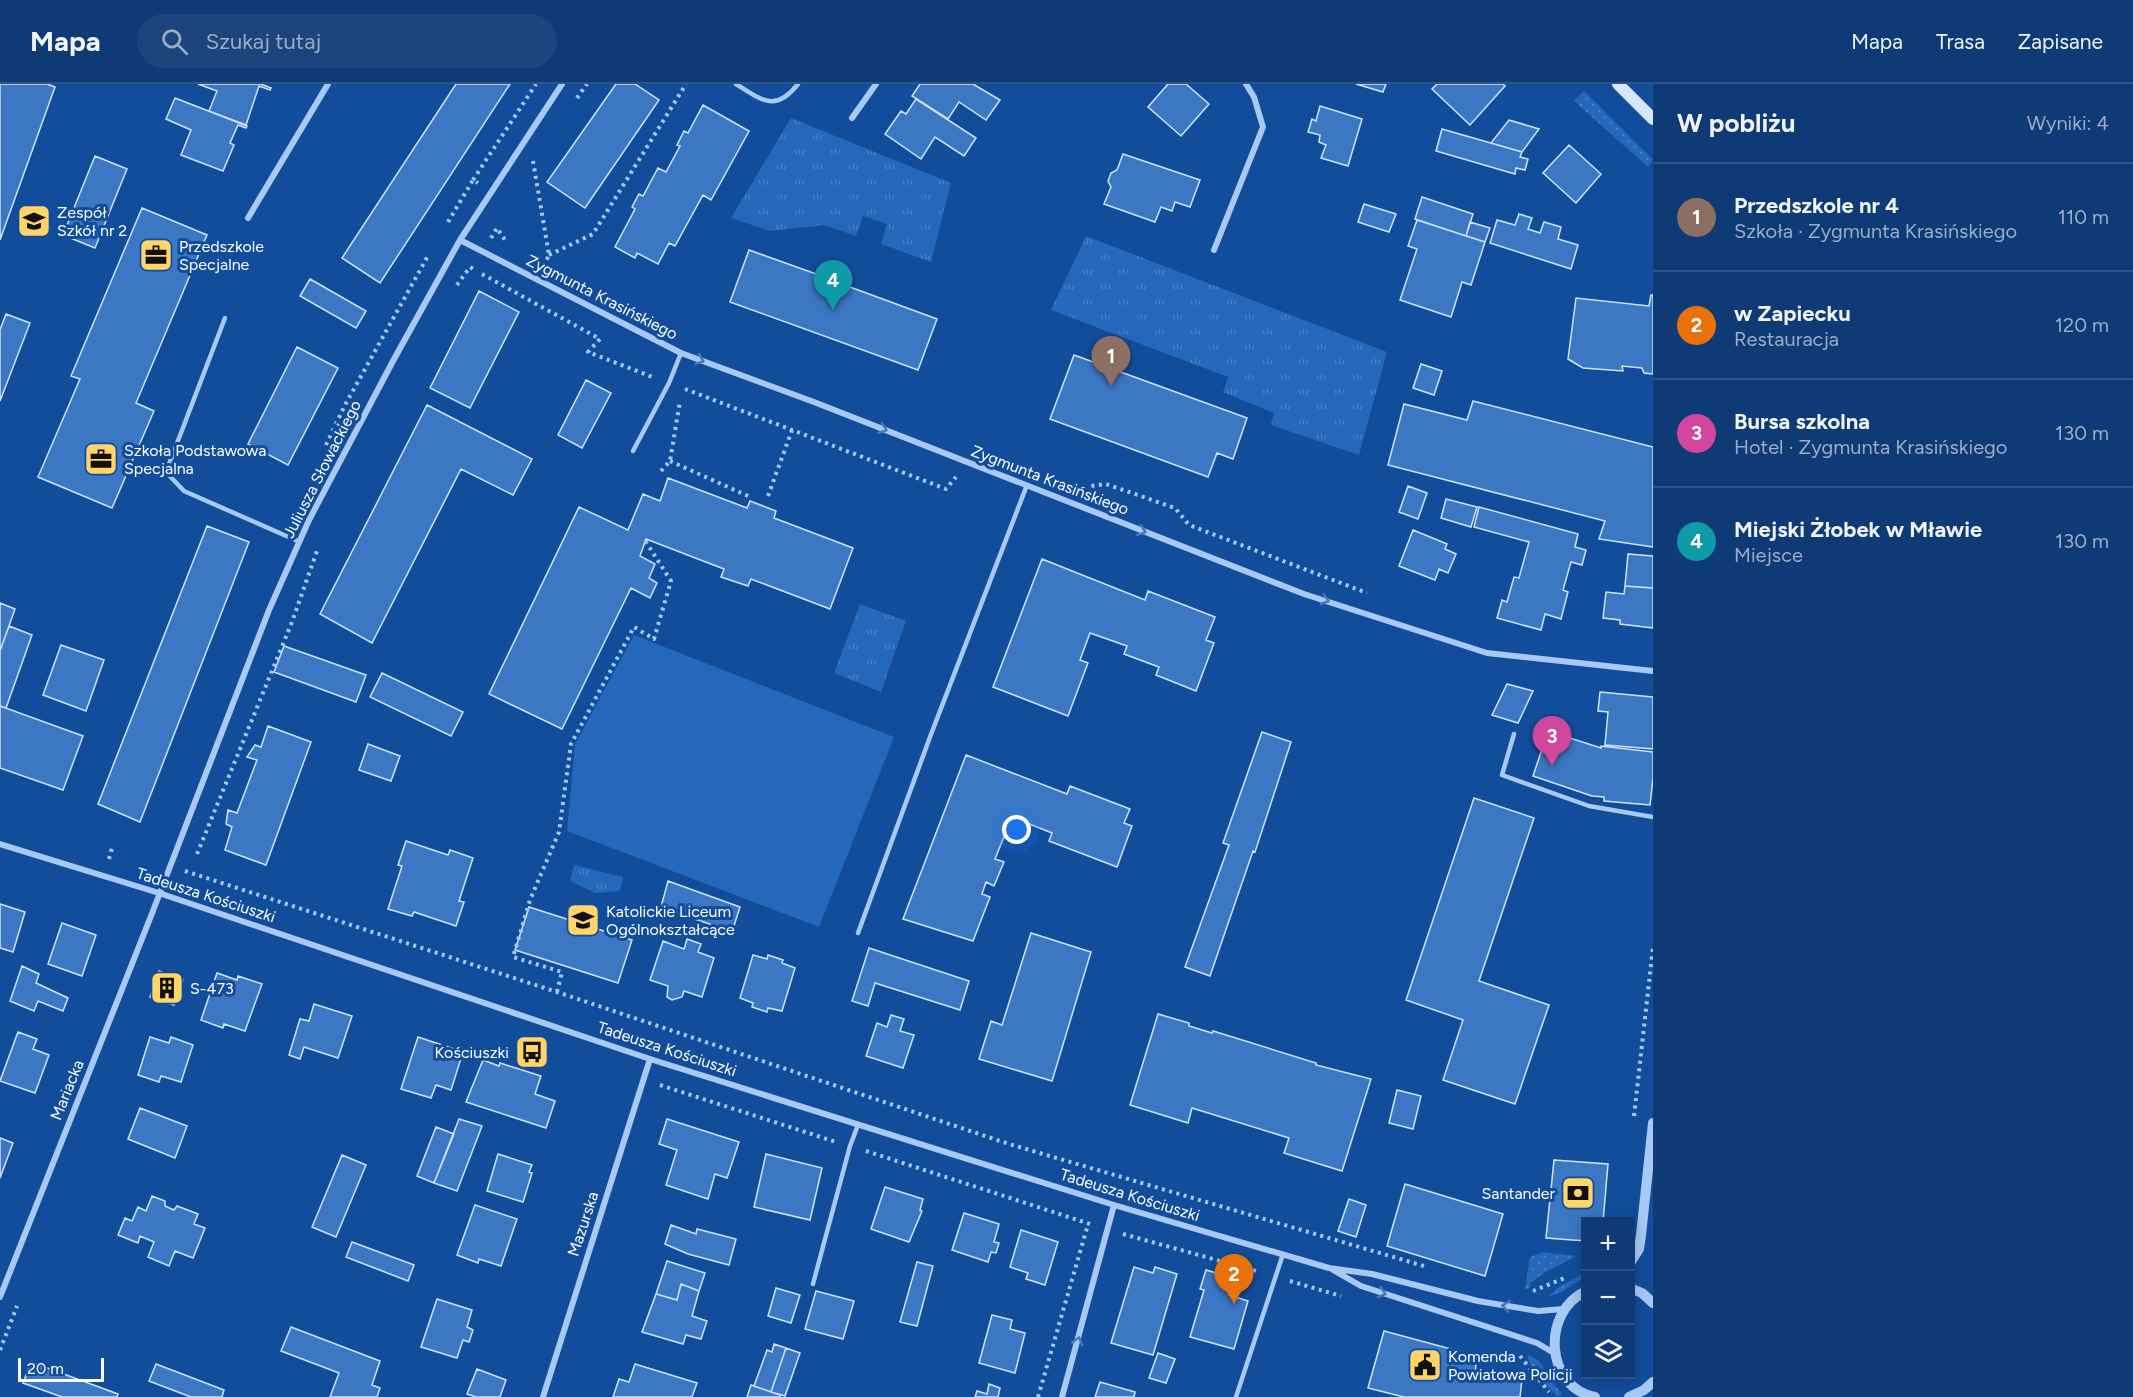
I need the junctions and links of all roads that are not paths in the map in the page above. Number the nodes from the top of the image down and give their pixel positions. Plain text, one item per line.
1 (328, 84) edge
2 (562, 84) edge
3 (736, 84) edge
4 (798, 84) edge
5 (876, 84) edge
6 (1246, 84) edge
7 (1618, 84) edge
8 (852, 118) dead end
9 (1653, 119) edge
10 (248, 218) dead end
11 (460, 240) junction
12 (1214, 250) dead end
13 (225, 318) dead end
14 (681, 353) junction
15 (633, 451) dead end
16 (1027, 485) junction
17 (300, 542) junction
18 (1653, 671) edge
19 (1514, 734) dead end
20 (1653, 817) edge
21 (0, 844) edge
22 (159, 893) junction
23 (858, 933) dead end
24 (650, 1059) junction
25 (1653, 1123) edge
26 (858, 1125) junction
27 (1114, 1205) junction
28 (1283, 1254) junction
29 (1635, 1255) edge
30 (1329, 1268) junction
31 (813, 1284) dead end
32 (1635, 1290) edge
33 (1581, 1295) edge
34 (0, 1297) edge
35 (1653, 1303) edge
36 (1564, 1309) junction
37 (1554, 1353) junction
38 (1653, 1382) edge
39 (1653, 1388) edge
40 (543, 1397) edge
41 (1062, 1397) edge
42 (1236, 1397) edge
43 (1592, 1397) edge
44 (1629, 1397) edge
45 (1651, 1397) edge

1 - 10 street
2 - 11 street, Juliusza Słowackiego
3 - 4 lane
5 - 8 street
6 - 12 street
7 - 9 main road
11 - 14 street, Zygmunta Krasińskiego
11 - 17 street, Juliusza Słowackiego
13 - 17 lane
14 - 15 lane
14 -> 16 street, Zygmunta Krasińskiego
16 -> 18 street, Zygmunta Krasińskiego
16 - 23 lane
17 - 22 street, Juliusza Słowackiego
19 - 20 lane
21 - 22 street, Tadeusza Kościuszki
22 - 24 street, Tadeusza Kościuszki
22 - 34 street, Mariacka
24 - 26 street, Tadeusza Kościuszki
24 - 40 street, Mazurska
25 - 29 street
26 - 27 street, Tadeusza Kościuszki
26 - 31 lane
27 - 28 street, Tadeusza Kościuszki
41 -> 27 street
28 - 30 street, Tadeusza Kościuszki
28 - 42 lane
36 -> 30 street, Tadeusza Kościuszki
30 -> 37 street, Tadeusza Kościuszki
32 - 35 street
33 - 36 street
36 - 37 street
37 - 43 street
38 - 44 street
39 - 45 street

